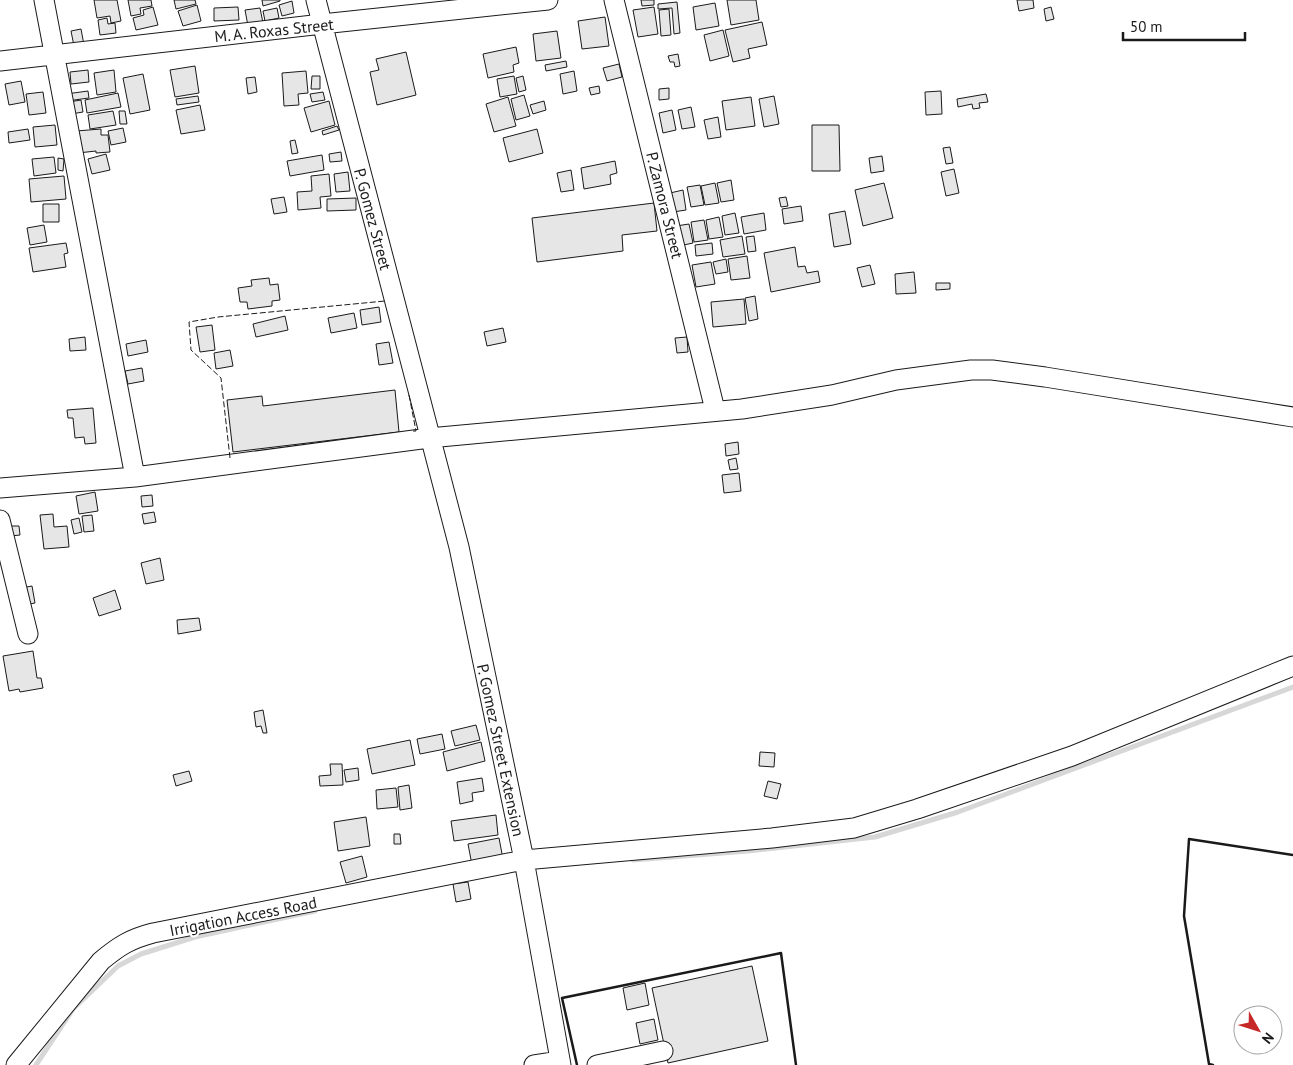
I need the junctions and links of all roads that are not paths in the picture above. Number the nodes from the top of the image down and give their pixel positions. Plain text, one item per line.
1 (44, 0) edge
2 (316, 0) edge
3 (548, 0) edge
4 (614, 0) edge
5 (322, 24) junction
6 (56, 54) junction
7 (0, 61) edge
8 (715, 410) junction
9 (1293, 417) edge
10 (429, 438) junction
11 (135, 477) junction
12 (0, 488) edge
13 (0, 520) edge
14 (28, 634) dead end
15 (1293, 666) edge
16 (524, 860) junction
17 (663, 1051) dead end
18 (561, 1063) edge
19 (16, 1065) edge
20 (534, 1065) edge
21 (597, 1065) edge

1 - 6 street
2 - 5 street, P. Gomez Street
3 - 5 street, M. A. Roxas Street
4 - 8 street, P. Zamora Street
5 - 6 street, M. A. Roxas Street
5 - 10 street, P. Gomez Street
6 - 7 street, M. A. Roxas Street
6 - 11 street
8 - 9 street
8 - 10 street
10 - 11 street
10 - 16 street, P. Gomez Street Extension
11 - 12 street
13 - 14 street
15 - 16 street, Irrigation Access Road
16 - 18 street, P. Gomez Street Extension
16 - 19 street, Irrigation Access Road
17 - 21 street
18 - 20 street

